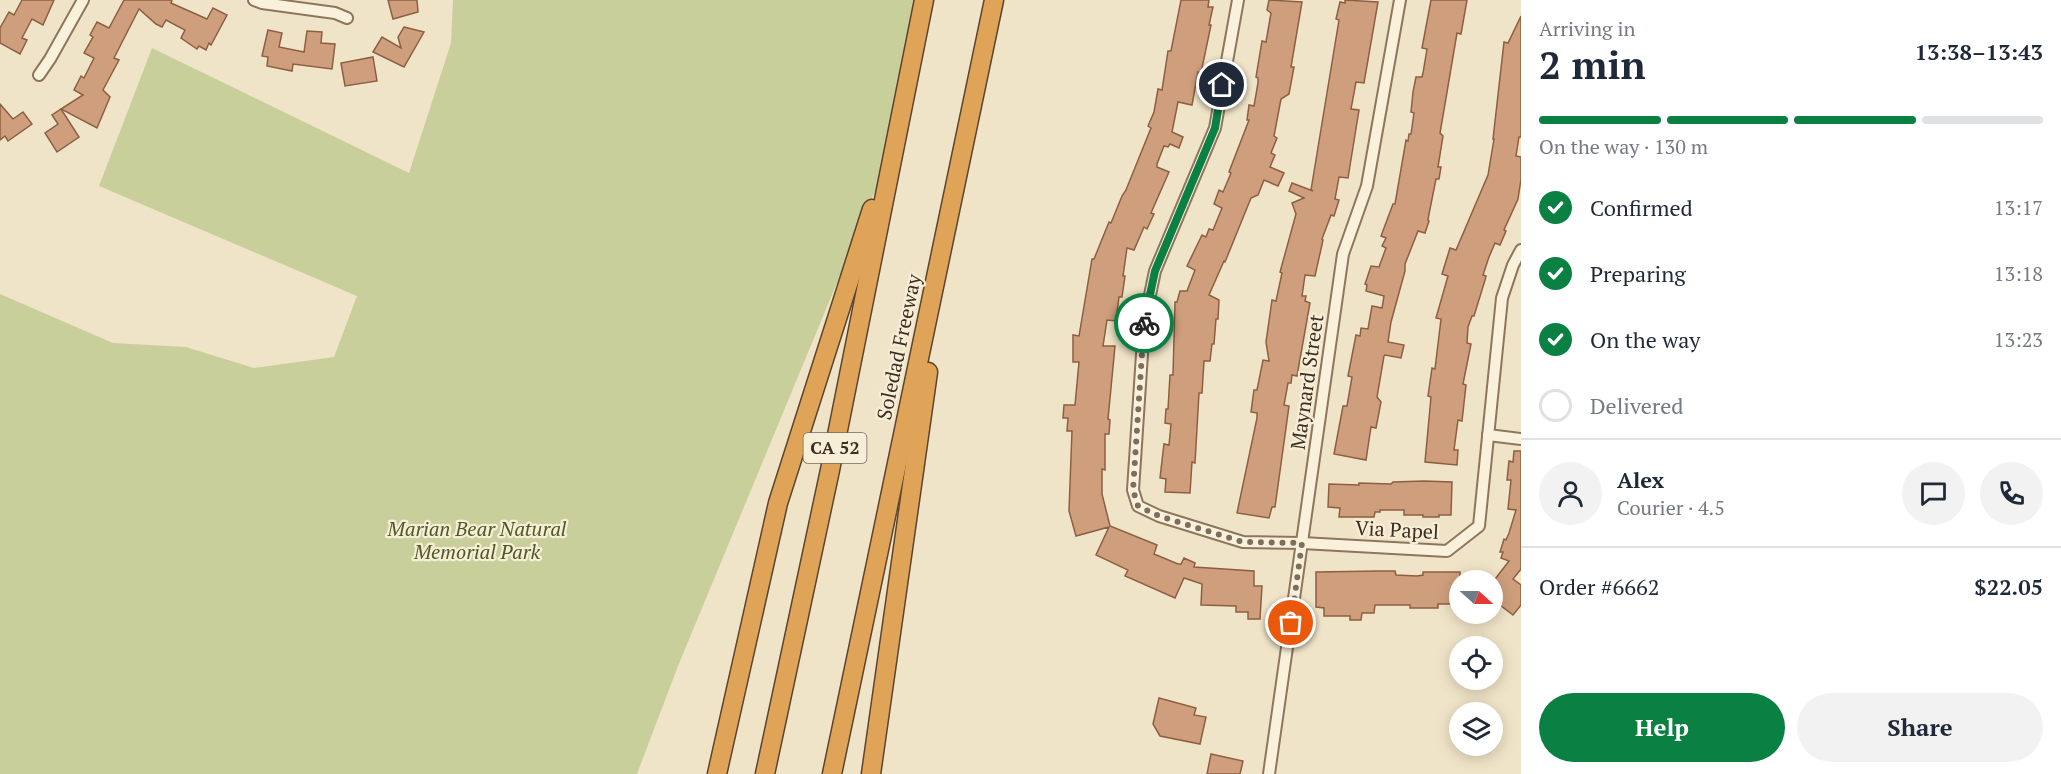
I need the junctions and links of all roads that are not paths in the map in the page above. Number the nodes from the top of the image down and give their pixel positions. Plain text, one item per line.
1 (82, 0) edge
2 (255, 0) edge
3 (924, 0) edge
4 (994, 0) edge
5 (1238, 0) edge
6 (1400, 0) edge
7 (347, 18) dead end
8 (39, 75) dead end
9 (900, 121) junction
10 (960, 169) junction
11 (1521, 250) edge
12 (1488, 435) junction
13 (1521, 439) edge
14 (1302, 543) junction
15 (734, 696) junction
16 (709, 774) edge
17 (717, 774) edge
18 (765, 774) edge
19 (832, 774) edge
20 (871, 774) edge
21 (1269, 774) edge

1 - 8 street
2 - 7 street
3 - 9 highway, CA 52
4 - 10 highway, Soledad Freeway
5 - 14 street, Via Papel
6 - 14 street, Maynard Street
9 - 15 highway
9 - 18 highway, CA 52
10 - 19 highway, Soledad Freeway
10 - 20 highway
11 - 12 street, Via Papel
12 - 13 street
12 - 14 street, Via Papel
14 - 21 street, Maynard Street
15 - 16 highway
15 - 17 highway

